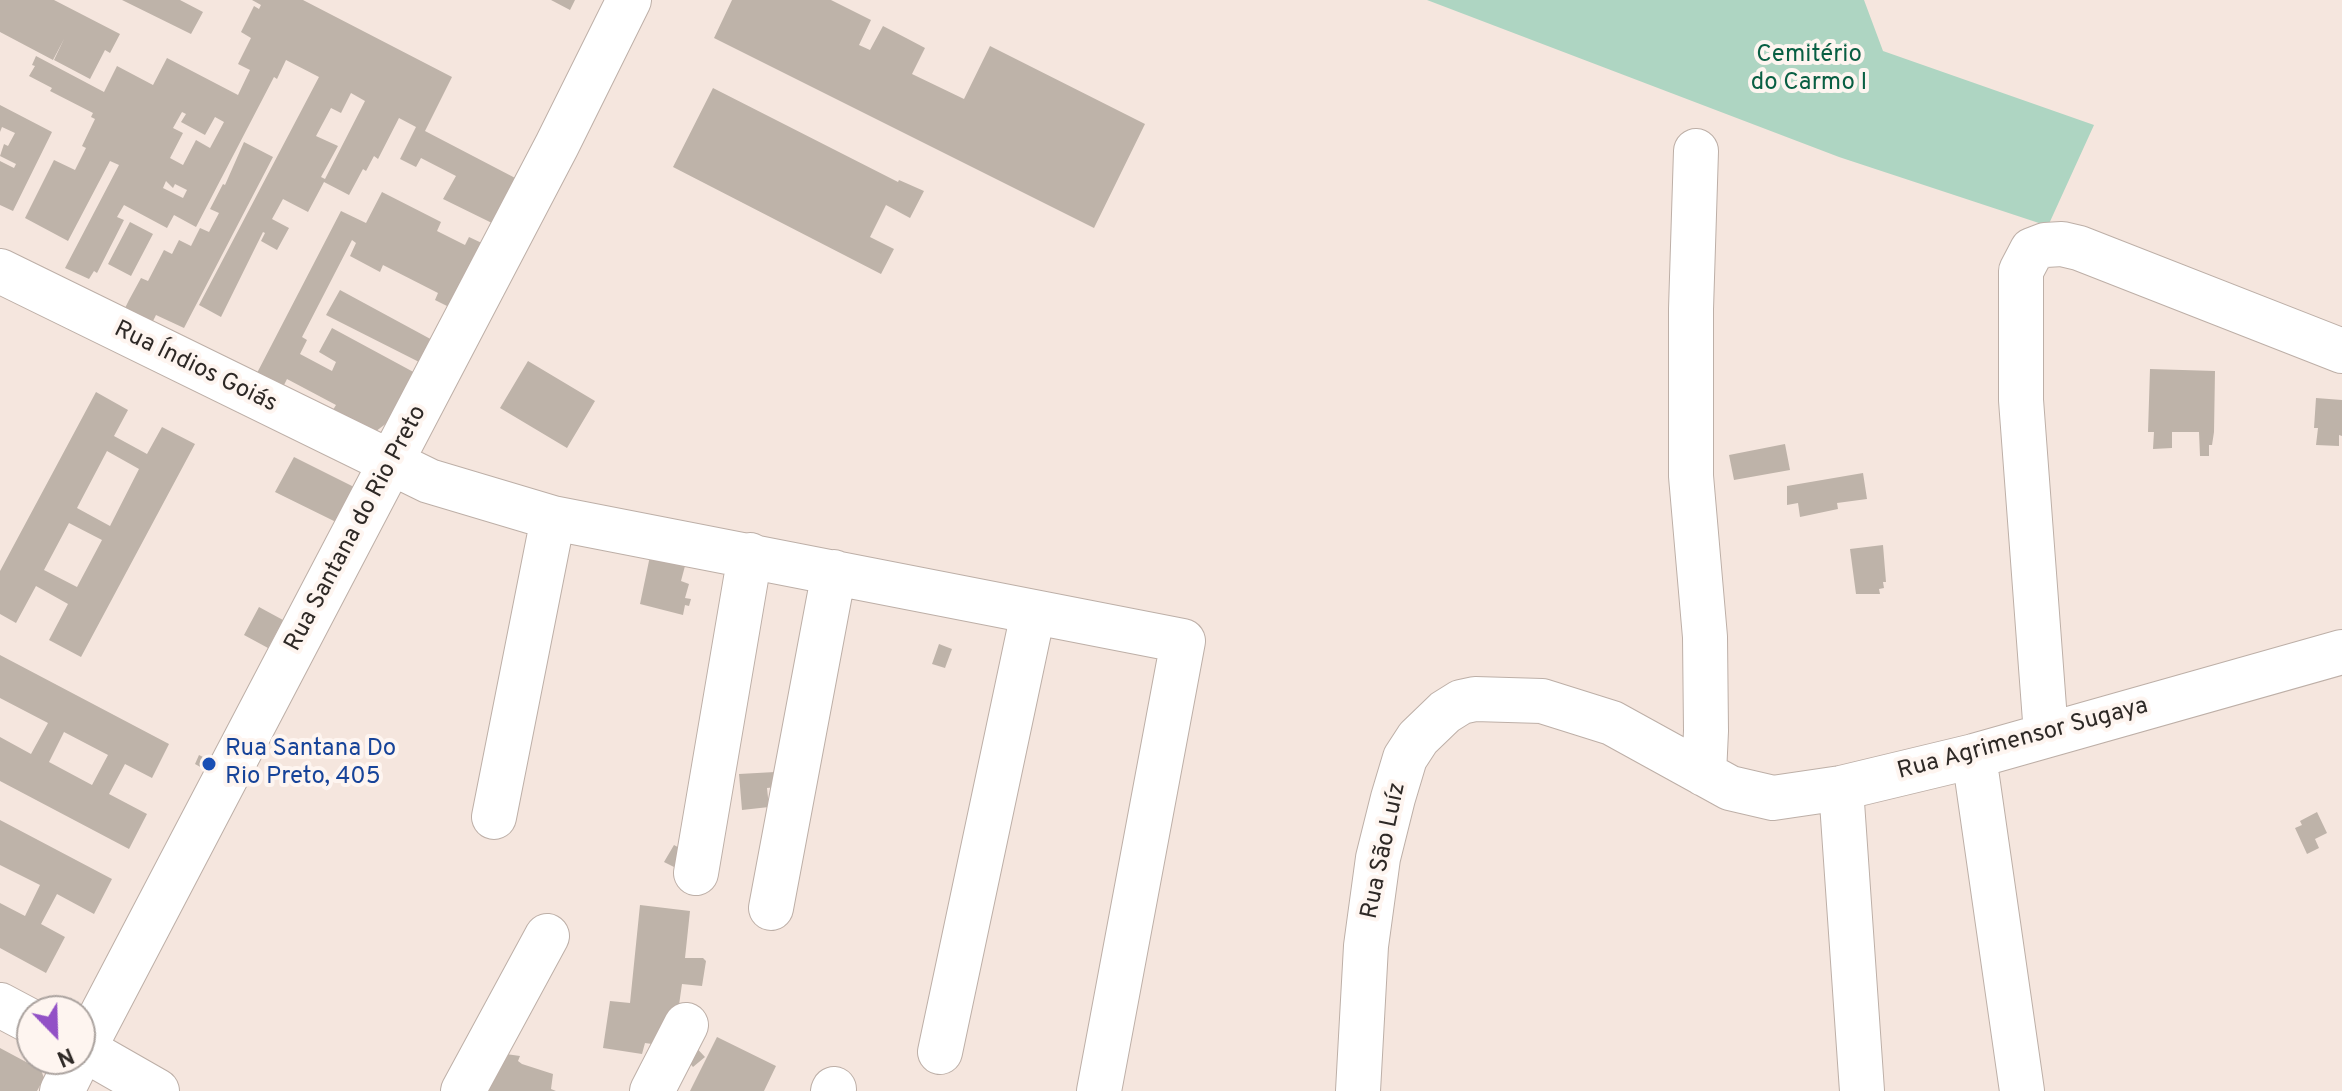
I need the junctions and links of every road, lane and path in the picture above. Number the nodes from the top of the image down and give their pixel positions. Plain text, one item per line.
1 (629, 0) edge
2 (1696, 151) dead end
3 (0, 271) edge
4 (2342, 351) edge
5 (391, 464) junction
6 (553, 518) junction
7 (750, 555) junction
8 (834, 572) junction
9 (1033, 613) junction
10 (2342, 652) edge
11 (2046, 734) junction
12 (1974, 756) junction
13 (1704, 774) junction
14 (1841, 788) junction
15 (494, 817) dead end
16 (696, 873) dead end
17 (771, 908) dead end
18 (547, 936) dead end
19 (96, 1024) edge
20 (686, 1025) dead end
21 (940, 1052) dead end
22 (96, 1060) edge
23 (157, 1091) edge
24 (463, 1091) edge
25 (652, 1091) edge
26 (1099, 1091) edge
27 (1358, 1091) edge
28 (1862, 1091) edge
29 (2022, 1091) edge

1 - 5 street, Rua Santana do Rio Preto
2 - 13 street
3 - 5 street, Rua Índios Goiás
4 - 11 street
5 - 6 street, Rua Índios Goiás
5 - 19 street, Rua Santana do Rio Preto
6 - 7 street, Rua Índios Goiás
6 - 15 street
7 - 8 street, Rua Índios Goiás
7 - 16 street
8 - 9 street, Rua Índios Goiás
8 - 17 street
9 - 21 street
9 - 26 street, Rua Índios Goiás
10 - 11 street, Rua Agrimensor Sugaya
11 - 12 street, Rua Agrimensor Sugaya
12 - 14 street, Rua Agrimensor Sugaya
12 - 29 street
13 - 14 street, Rua Agrimensor Sugaya
13 - 27 street, Rua São Luíz
14 - 28 street
18 - 24 street
20 - 25 street
22 - 23 street

